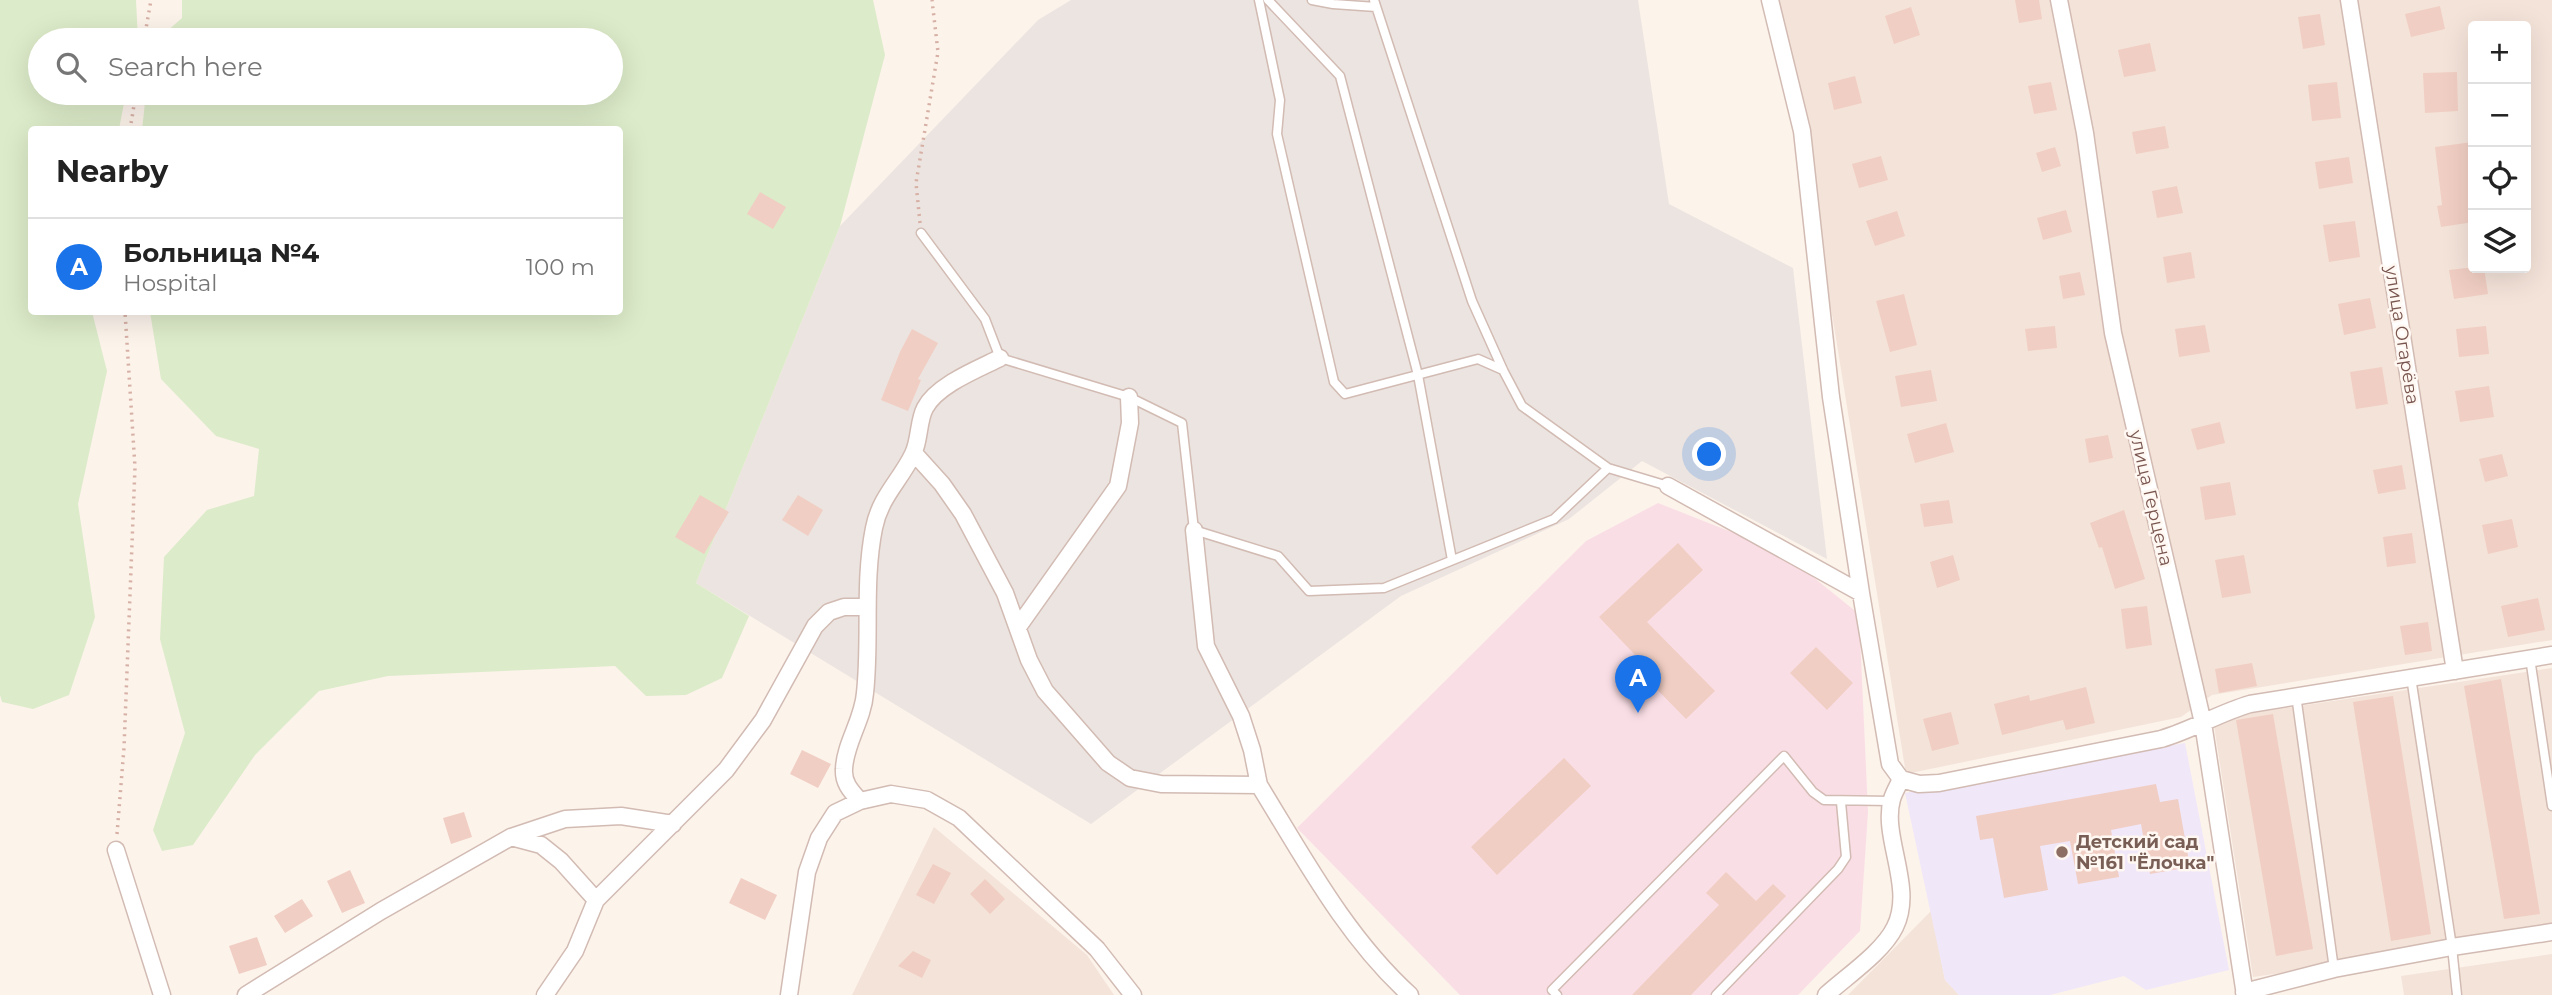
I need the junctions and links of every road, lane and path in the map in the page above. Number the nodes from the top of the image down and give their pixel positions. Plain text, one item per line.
1 (151, 0) edge
2 (932, 0) edge
3 (1259, 0) edge
4 (1268, 0) edge
5 (1312, 0) edge
6 (1770, 0) edge
7 (2059, 0) edge
8 (2349, 0) edge
9 (1375, 4) edge
10 (146, 28) edge
11 (134, 105) edge
12 (131, 126) edge
13 (921, 233) joint
14 (125, 315) edge
15 (1000, 358) junction
16 (1503, 370) junction
17 (1418, 376) junction
18 (1129, 397) junction
19 (914, 453) junction
20 (1608, 468) junction
21 (1668, 486) joint
22 (1194, 530) junction
23 (1452, 560) junction
24 (1861, 593) junction
25 (867, 607) junction
26 (1018, 627) junction
27 (2552, 655) edge
28 (2530, 659) junction
29 (2455, 671) junction
30 (2411, 677) junction
31 (2296, 695) junction
32 (2203, 723) junction
33 (1900, 779) junction
34 (1259, 785) junction
35 (860, 801) junction
36 (1891, 801) junction
37 (1841, 802) junction
38 (2552, 806) edge
39 (673, 824) junction
40 (511, 837) junction
41 (116, 850) joint
42 (596, 900) junction
43 (2552, 932) edge
44 (2452, 947) junction
45 (2334, 969) junction
46 (2244, 994) edge
47 (162, 995) edge
48 (246, 995) edge
49 (545, 995) edge
50 (789, 995) edge
51 (1133, 995) edge
52 (1410, 995) edge
53 (1557, 995) edge
54 (1716, 995) edge
55 (1826, 995) edge
56 (2457, 995) edge

1 - 10 path
2 - 13 path
3 - 17 lane
4 - 17 lane
5 - 9 lane
6 - 24 street
7 - 32 street, улица Герцена
8 - 29 street, улица Огарёва
9 - 16 lane
11 - 12 path
13 - 15 lane
14 - 41 path
15 - 18 lane
15 - 19 street
16 - 17 lane
16 - 20 lane
17 - 23 lane
18 - 22 lane
18 - 26 street
19 - 25 street
19 - 26 street
20 - 21 lane
20 - 23 lane
21 - 24 street
22 - 23 lane
22 - 34 street
24 - 33 street
25 - 35 street
25 - 39 street
26 - 34 street
27 - 28 street
28 - 29 street
28 - 38 lane
29 - 30 street
30 - 31 street
30 - 44 lane
31 - 32 street
31 - 45 lane
32 - 33 street
32 - 46 street, улица Герцена
33 - 36 street
34 - 52 street
35 - 50 street
35 - 51 street
36 - 37 lane
36 - 55 street
37 - 53 lane
37 - 54 lane
39 - 40 street
39 - 42 street
40 - 42 street
40 - 48 street
41 - 47 street
42 - 49 street
43 - 44 street
44 - 45 street
44 - 56 lane
45 - 46 street

